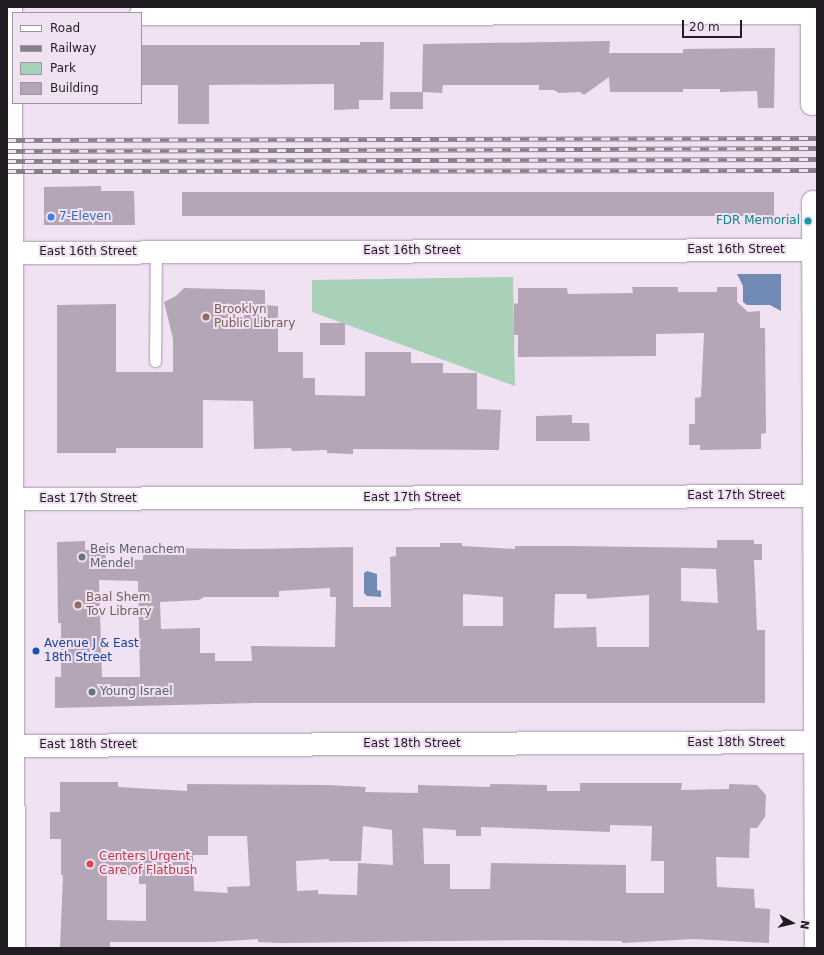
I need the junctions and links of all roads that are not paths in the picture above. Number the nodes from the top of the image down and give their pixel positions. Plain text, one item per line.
1 (813, 11) edge
2 (10, 13) edge
3 (142, 14) edge
4 (812, 104) dead end
5 (813, 202) dead end
6 (814, 250) edge
7 (156, 252) junction
8 (9, 253) edge
9 (155, 361) dead end
10 (815, 496) edge
11 (9, 499) edge
12 (817, 742) edge
13 (10, 746) edge
14 (14, 948) edge
15 (816, 948) edge

1 - 3 street
1 - 4 street
2 - 8 street
5 - 6 street
6 - 7 street, East 16th Street
6 - 10 street
7 - 8 street, East 16th Street
7 - 9 lane
8 - 11 street
10 - 11 street, East 17th Street
10 - 12 street
11 - 13 street
12 - 13 street, East 18th Street
12 - 15 street
13 - 14 street

